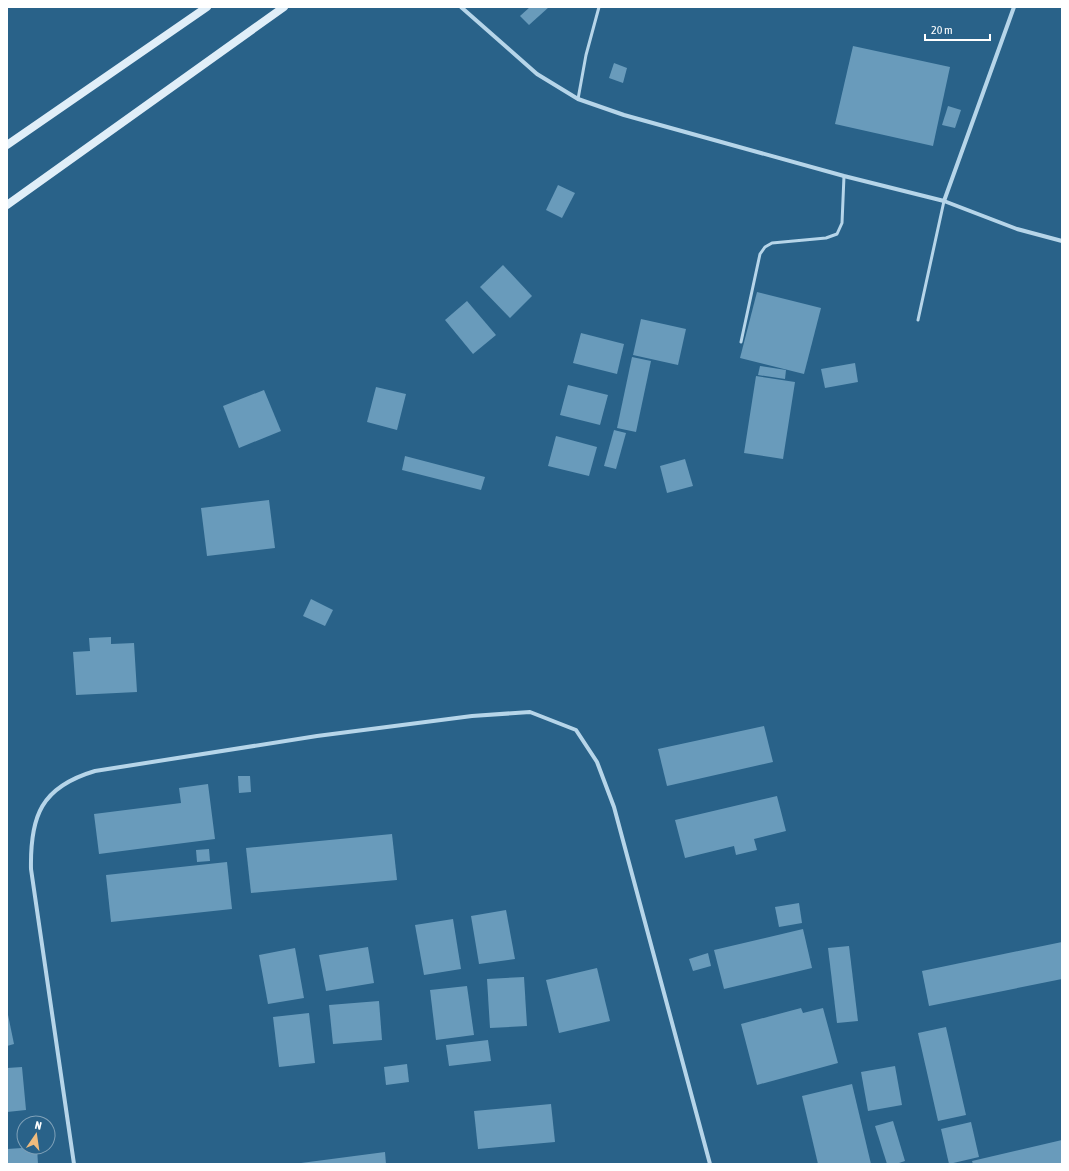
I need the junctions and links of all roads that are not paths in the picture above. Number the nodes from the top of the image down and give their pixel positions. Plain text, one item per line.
1 (207, 7) edge
2 (284, 7) edge
3 (461, 7) edge
4 (599, 7) edge
5 (1014, 7) edge
6 (578, 98) junction
7 (7, 145) edge
8 (844, 176) junction
9 (944, 201) junction
10 (7, 205) edge
11 (1062, 241) edge
12 (918, 320) dead end
13 (740, 342) dead end
14 (74, 1164) edge
15 (710, 1164) edge

1 - 7 street
2 - 10 street
3 - 6 street
4 - 6 lane
5 - 9 street
6 - 8 street
8 - 9 street
8 - 13 lane
9 - 11 street
9 - 12 lane
14 - 15 street

